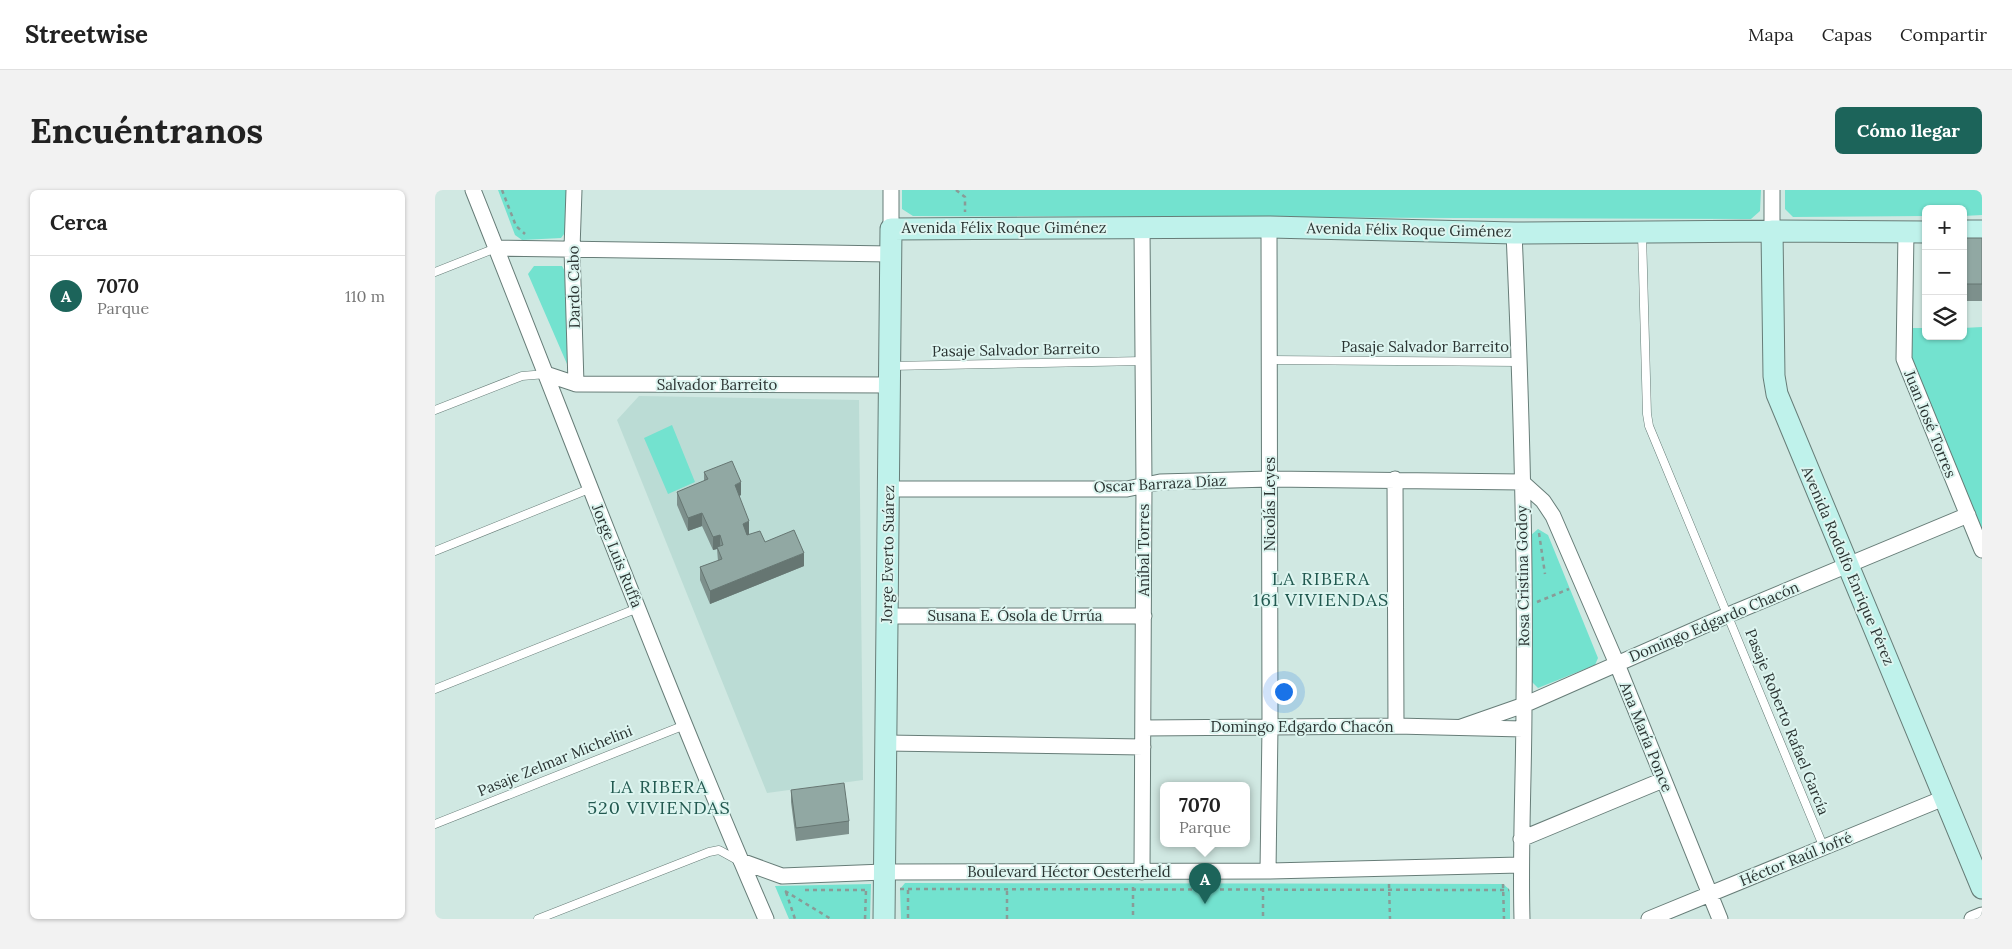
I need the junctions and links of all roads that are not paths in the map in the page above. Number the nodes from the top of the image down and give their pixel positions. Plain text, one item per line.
1 (473, 190) edge
2 (574, 190) edge
3 (891, 190) edge
4 (1772, 190) edge
5 (1142, 227) junction
6 (1269, 227) junction
7 (891, 228) junction
8 (1772, 231) junction
9 (1967, 231) edge
10 (1982, 231) edge
11 (1642, 232) junction
12 (1916, 232) edge
13 (1514, 233) junction
14 (496, 248) junction
15 (572, 249) junction
16 (891, 254) junction
17 (435, 272) edge
18 (1270, 360) junction
19 (1143, 361) junction
20 (1519, 362) junction
21 (546, 374) junction
22 (890, 376) junction
23 (576, 384) junction
24 (435, 410) edge
25 (1270, 479) junction
26 (1395, 480) junction
27 (1522, 482) junction
28 (1144, 484) junction
29 (589, 489) junction
30 (888, 489) junction
31 (1968, 515) junction
32 (1982, 550) edge
33 (435, 551) edge
34 (1848, 564) junction
35 (639, 608) junction
36 (1729, 615) junction
37 (887, 616) junction
38 (1143, 616) junction
39 (1617, 664) junction
40 (435, 689) edge
41 (1524, 705) junction
42 (685, 725) junction
43 (1396, 726) junction
44 (1270, 727) junction
45 (1143, 728) junction
46 (1461, 728) junction
47 (1523, 730) junction
48 (885, 743) junction
49 (1143, 747) junction
50 (1663, 780) junction
51 (1944, 798) junction
52 (435, 824) edge
53 (1521, 839) junction
54 (1824, 848) junction
55 (741, 862) junction
56 (1520, 865) junction
57 (884, 872) junction
58 (1137, 878) junction
59 (1266, 878) junction
60 (1982, 888) edge
61 (1710, 894) junction
62 (1982, 915) edge
63 (538, 919) edge
64 (766, 919) edge
65 (883, 919) edge
66 (1521, 919) edge
67 (1649, 919) edge
68 (1720, 919) edge
69 (1972, 919) edge

1 - 14 street, Jorge Luis Ruffa
2 - 15 street, Dardo Cabo
3 - 7 street, Jorge Everto Suárez
4 - 8 street
5 - 6 street, Avenida Félix Roque Giménez
5 - 7 street, Avenida Félix Roque Giménez
5 - 19 street, Aníbal Torres
6 - 13 street, Avenida Félix Roque Giménez
6 - 18 street, Nicolás Leyes
7 - 16 street, Jorge Everto Suárez
8 - 11 street, Avenida Félix Roque Giménez
8 - 12 street, Avenida Félix Roque Giménez
8 - 34 street, Avenida Rodolfo Enrique Pérez
9 - 10 street
11 - 13 street, Avenida Félix Roque Giménez
11 - 36 lane, Pasaje Roberto Rafael García
12 - 31 street, Juan José Torres
13 - 20 street, Rosa Cristina Godoy
14 - 15 street, Avenida Félix Roque Giménez
14 - 17 lane
14 - 21 street, Jorge Luis Ruffa
15 - 16 street, Avenida Félix Roque Giménez
15 - 23 street, Dardo Cabo
16 - 22 street, Jorge Everto Suárez
18 - 20 lane, Pasaje Salvador Barreito
18 - 25 street, Nicolás Leyes
19 - 22 lane, Pasaje Salvador Barreito
19 - 28 street, Aníbal Torres
20 - 27 street, Rosa Cristina Godoy
21 - 23 street, Salvador Barreito
21 - 24 lane
21 - 29 street, Jorge Luis Ruffa
22 - 23 street, Salvador Barreito
22 - 30 street, Jorge Everto Suárez
25 - 26 street, Oscar Barraza Díaz
25 - 28 street, Oscar Barraza Díaz
25 - 44 street, Nicolás Leyes
26 - 27 street, Oscar Barraza Díaz
26 - 43 street
27 - 39 street, Ana María Ponce
27 - 41 street, Rosa Cristina Godoy
28 - 30 street, Oscar Barraza Díaz
28 - 38 street, Aníbal Torres
29 - 33 lane
29 - 35 street, Jorge Luis Ruffa
30 - 37 street, Jorge Everto Suárez
31 - 32 street, Juan José Torres
31 - 34 street, Domingo Edgardo Chacón
34 - 36 street, Domingo Edgardo Chacón
34 - 51 street, Avenida Rodolfo Enrique Pérez
35 - 40 lane
35 - 42 street, Jorge Luis Ruffa
36 - 39 street, Domingo Edgardo Chacón
36 - 54 lane, Pasaje Roberto Rafael García
37 - 38 street, Susana E. Ósola de Urrúa
37 - 48 street, Jorge Everto Suárez
38 - 45 street, Aníbal Torres
39 - 41 street, Domingo Edgardo Chacón
39 - 50 street, Ana María Ponce
41 - 46 street, Domingo Edgardo Chacón
41 - 47 street, Rosa Cristina Godoy
42 - 52 lane, Pasaje Zelmar Michelini
42 - 55 street, Jorge Luis Ruffa
43 - 44 street, Domingo Edgardo Chacón
43 - 46 street, Domingo Edgardo Chacón
44 - 45 street, Domingo Edgardo Chacón
44 - 59 street, Nicolás Leyes
45 - 49 street, Aníbal Torres
46 - 47 street, Domingo Edgardo Chacón
47 - 53 street, Rosa Cristina Godoy
48 - 49 street
48 - 57 street, Jorge Everto Suárez
49 - 58 street, Aníbal Torres
50 - 53 street
50 - 61 street, Ana María Ponce
51 - 54 street, Héctor Raúl Jofré
51 - 60 street, Avenida Rodolfo Enrique Pérez
53 - 56 street, Rosa Cristina Godoy
54 - 61 street, Héctor Raúl Jofré
55 - 57 street, Boulevard Héctor Oesterheld
55 - 63 lane
55 - 64 street, Jorge Luis Ruffa
56 - 59 street, Boulevard Héctor Oesterheld
56 - 66 street, Rosa Cristina Godoy
57 - 58 street, Boulevard Héctor Oesterheld
57 - 65 street, Jorge Everto Suárez
58 - 59 street, Boulevard Héctor Oesterheld
61 - 67 street, Héctor Raúl Jofré
61 - 68 street, Ana María Ponce
62 - 69 street

